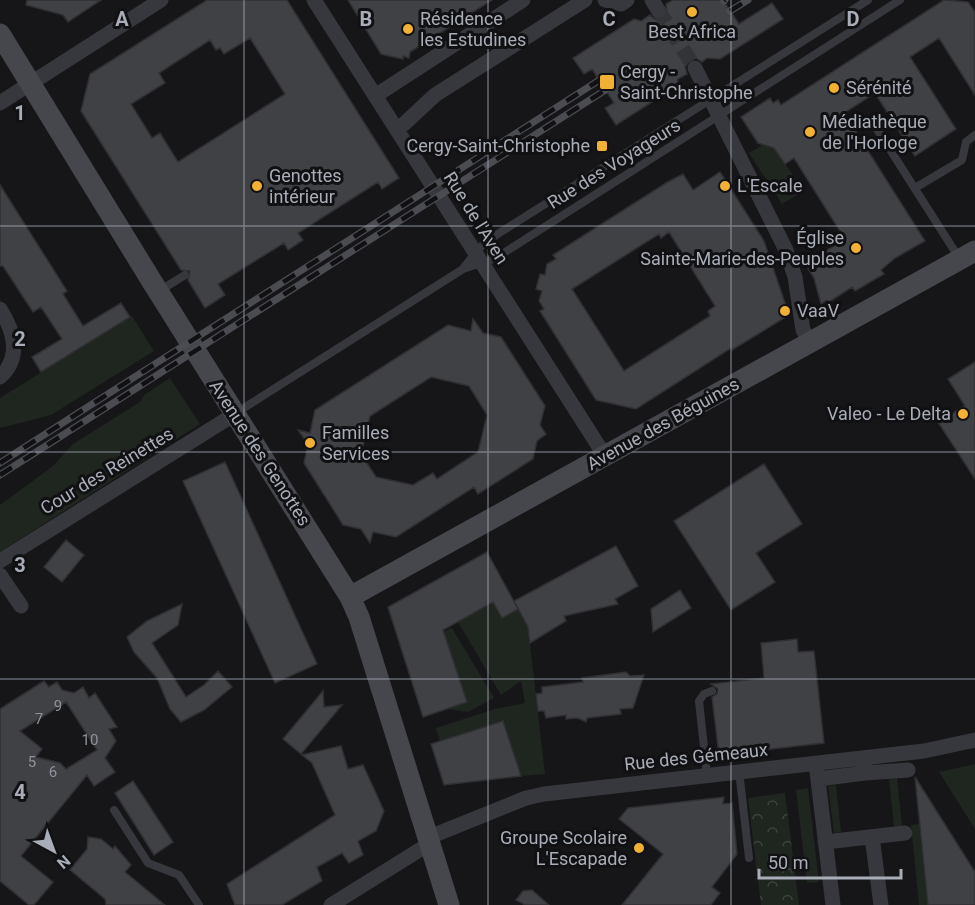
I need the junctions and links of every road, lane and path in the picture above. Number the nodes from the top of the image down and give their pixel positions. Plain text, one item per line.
1 (161, 0) edge
2 (314, 0) edge
3 (523, 0) edge
4 (585, 0) edge
5 (605, 0) edge
6 (627, 0) edge
7 (868, 0) edge
8 (900, 0) edge
9 (0, 34) edge
10 (695, 69) tunnel mouth
11 (30, 84) junction
12 (375, 96) junction
13 (710, 100) junction
14 (0, 103) edge
15 (718, 116) junction
16 (404, 124) dead end
17 (875, 126) dead end
18 (975, 135) edge
19 (915, 188) junction
20 (968, 256) edge
21 (478, 258) junction
22 (184, 275) dead end
23 (161, 297) junction
24 (0, 309) edge
25 (808, 338) junction
26 (0, 377) edge
27 (235, 414) junction
28 (605, 456) junction
29 (0, 561) edge
30 (0, 575) edge
31 (350, 597) junction
32 (21, 606) dead end
33 (712, 691) dead end
34 (975, 740) edge
35 (816, 763) junction
36 (864, 766) junction
37 (908, 770) dead end
38 (740, 771) junction
39 (707, 775) junction
40 (818, 780) junction
41 (114, 810) dead end
42 (905, 833) dead end
43 (872, 837) junction
44 (428, 841) junction
45 (825, 842) junction
46 (749, 858) dead end
47 (199, 905) edge
48 (331, 905) edge
49 (449, 905) edge
50 (833, 905) edge
51 (881, 905) edge

1 - 11 street
2 - 12 street, Rue de l'Aven
3 - 12 street
4 - 16 street
5 - 6 street
7 - 13 lane, Rue des Voyageurs
8 - 15 lane, Rue des Voyageurs
9 - 11 street, Avenue des Genottes
10 - 13 street
11 - 14 street
11 - 23 street, Avenue des Genottes
12 - 21 street, Rue de l'Aven
13 - 15 street
13 - 21 lane, Rue des Voyageurs
15 - 21 lane, Rue des Voyageurs
15 - 25 street
17 - 19 lane
18 - 19 lane
19 - 20 lane
20 - 25 street, Avenue des Béguines
21 - 27 lane, Rue des Voyageurs
21 - 28 street, Rue de l'Aven
22 - 23 lane
23 - 27 street, Avenue des Genottes
24 - 26 street
25 - 28 street, Avenue des Béguines
27 - 29 street, Cour des Reinettes
27 - 31 street, Avenue des Genottes
28 - 31 street, Avenue des Béguines
30 - 32 street
31 - 44 street, Avenue des Genottes
33 - 39 lane
34 - 36 street, Rue des Gémeaux
35 - 36 street, Rue des Gémeaux
35 - 38 street, Rue des Gémeaux
35 - 40 street
36 - 37 street
36 - 40 street
38 - 39 street, Rue des Gémeaux
38 - 46 lane
39 - 44 street, Rue des Gémeaux
40 - 45 street
41 - 47 lane
42 - 43 street
43 - 45 street
43 - 51 street
44 - 48 street, Rue des Gémeaux
44 - 49 street, Avenue des Genottes
45 - 50 street

